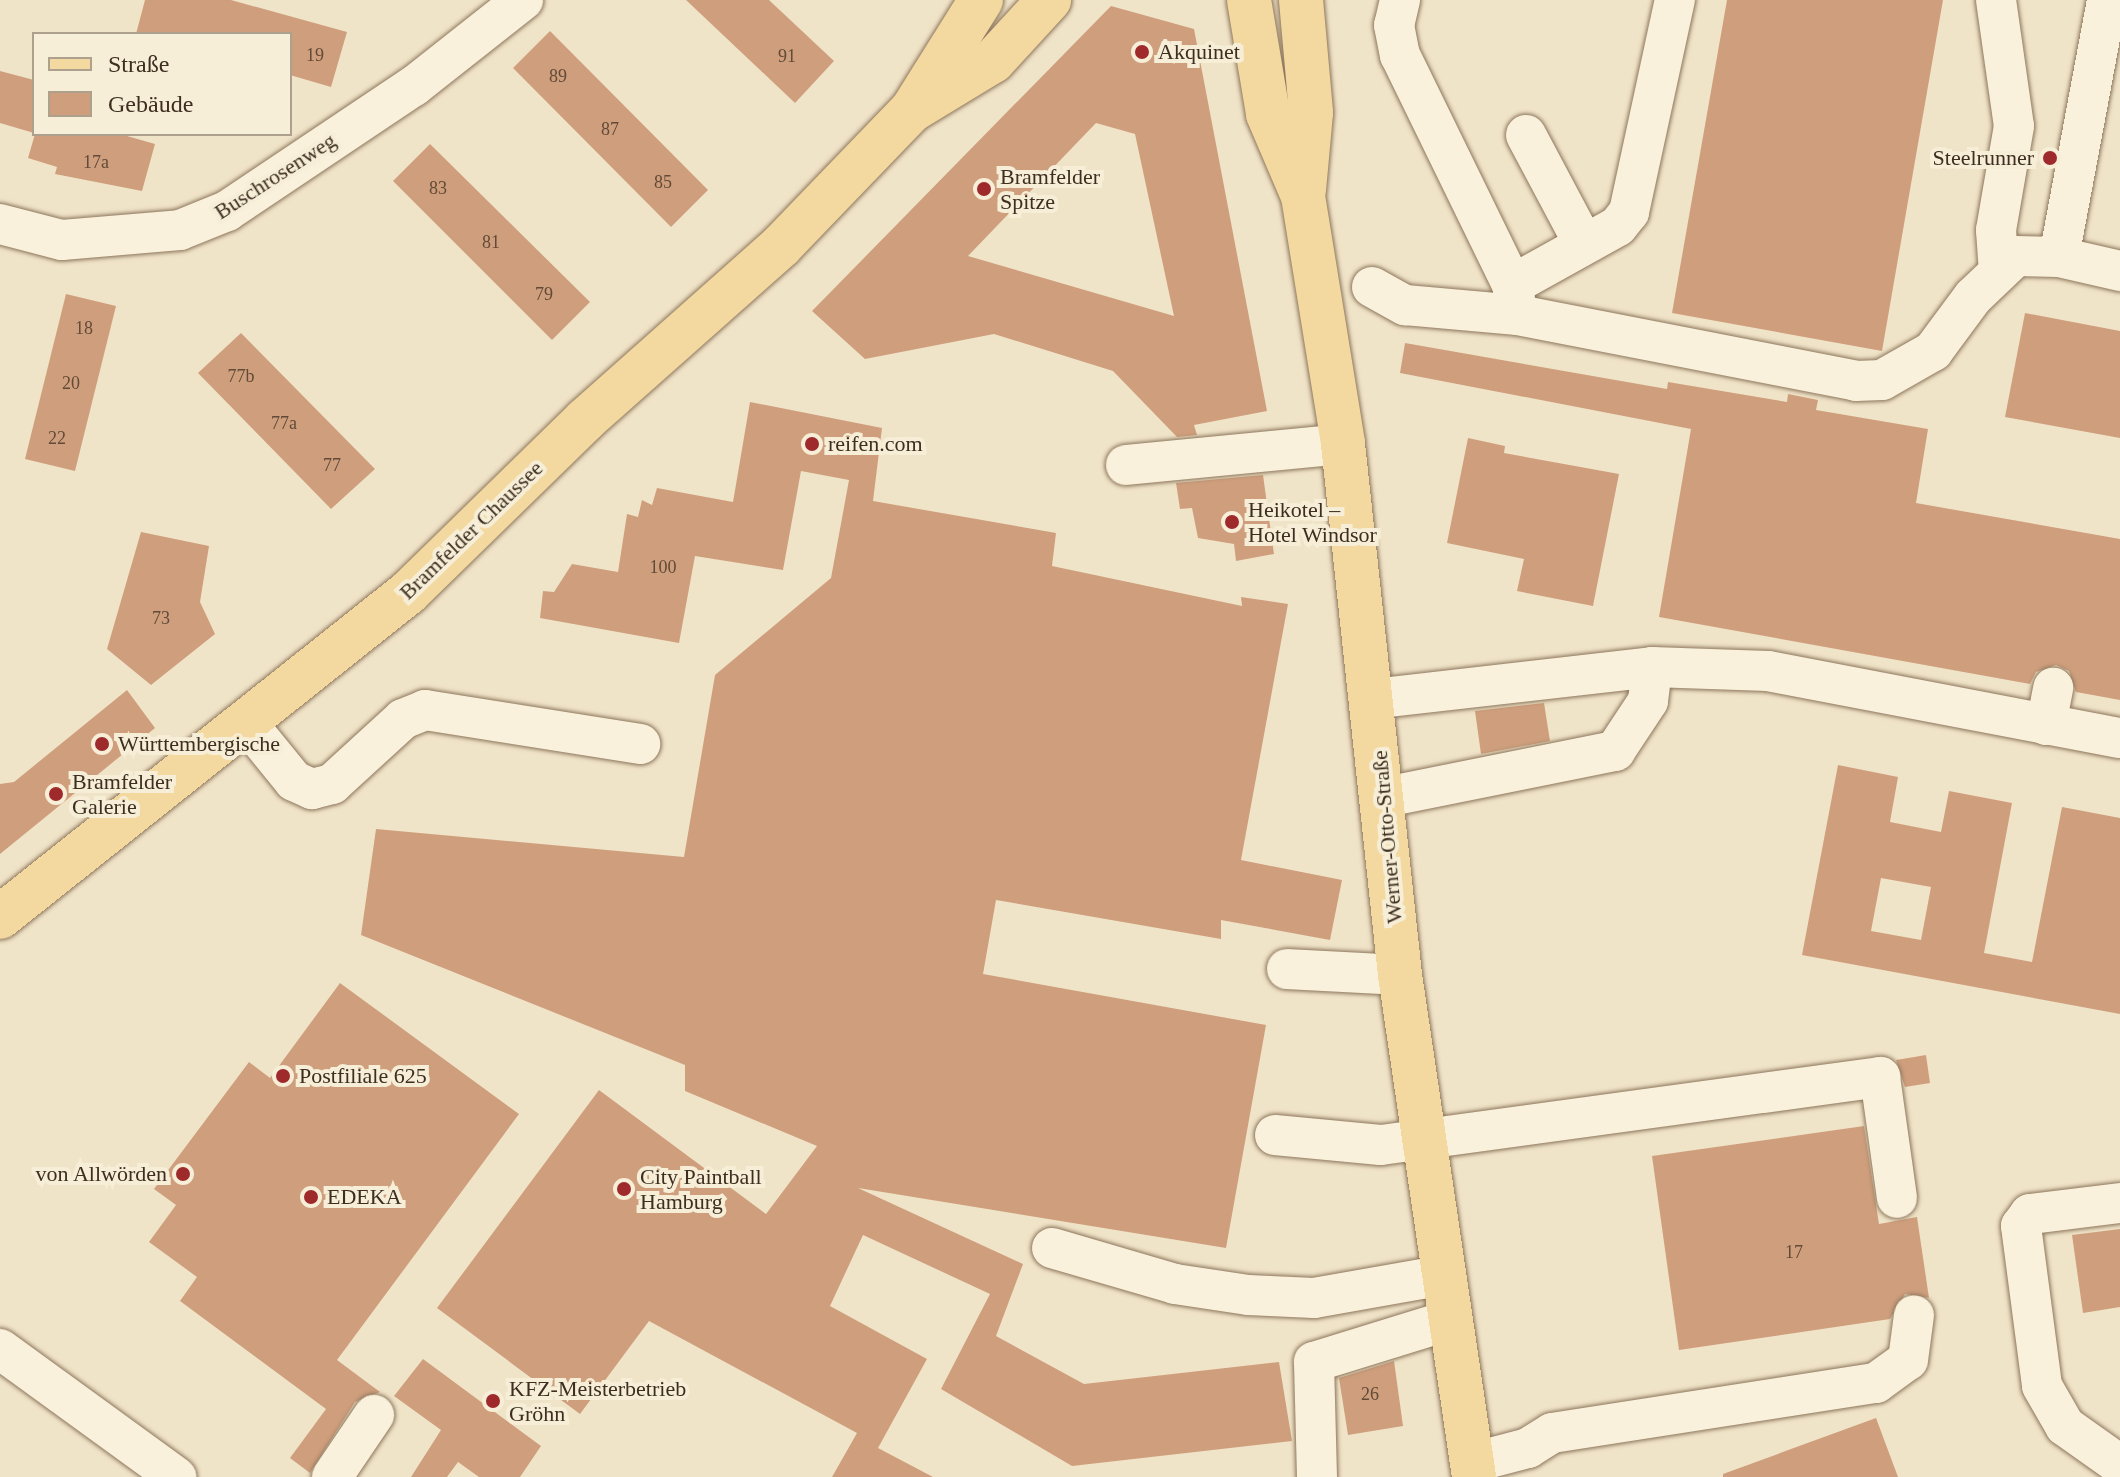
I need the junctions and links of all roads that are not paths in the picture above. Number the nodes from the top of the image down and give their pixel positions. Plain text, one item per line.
1 (981, 0) edge
2 (1049, 0) edge
3 (1301, 0) edge
4 (1400, 0) edge
5 (1675, 0) edge
6 (1996, 0) edge
7 (2107, 0) edge
8 (506, 3) edge
9 (1244, 10) edge
10 (912, 110) junction
11 (1526, 135) dead end
12 (1303, 196) junction
13 (0, 224) edge
14 (1584, 244) junction
15 (2059, 257) junction
16 (1999, 269) junction
17 (2120, 271) edge
18 (1318, 287) junction
19 (1515, 300) junction
20 (1343, 444) junction
21 (1126, 465) dead end
22 (1652, 667) junction
23 (1372, 699) junction
24 (246, 722) junction
25 (2120, 738) edge
26 (640, 744) dead end
27 (1386, 797) junction
28 (0, 917) edge
29 (1287, 969) dead end
30 (1400, 975) junction
31 (1275, 1135) dead end
32 (1424, 1139) junction
33 (1897, 1198) dead end
34 (2120, 1203) edge
35 (1052, 1248) dead end
36 (1445, 1275) junction
37 (1914, 1315) dead end
38 (1450, 1320) junction
39 (0, 1349) edge
40 (374, 1415) dead end
41 (1528, 1448) junction
42 (1588, 1452) dead end
43 (2120, 1465) edge
44 (1468, 1472) edge
45 (176, 1477) edge
46 (332, 1477) edge
47 (1317, 1477) edge

1 - 10 main road, Bramfelder Chaussee
2 - 10 main road, Bramfelder Chaussee
3 - 12 main road, Werner-Otto-Straße
4 - 19 street
5 - 14 street
6 - 16 street
7 - 15 street
8 - 13 street, Buschrosenweg
9 - 12 main road, Werner-Otto-Straße
10 - 24 main road, Bramfelder Chaussee
11 - 14 street
12 - 18 main road, Werner-Otto-Straße
14 - 19 street
15 - 16 street
15 - 17 street
16 - 19 street
18 - 19 street
18 - 20 main road, Werner-Otto-Straße
20 - 21 street
20 - 23 main road, Werner-Otto-Straße
22 - 23 street
22 - 25 street
22 - 27 street
23 - 27 main road, Werner-Otto-Straße
24 - 26 street
24 - 28 main road, Bramfelder Chaussee
27 - 30 main road, Werner-Otto-Straße
29 - 30 street
30 - 32 main road, Werner-Otto-Straße
31 - 32 street
32 - 33 street
32 - 36 main road, Werner-Otto-Straße
34 - 43 street
35 - 36 street
36 - 38 main road, Werner-Otto-Straße
37 - 41 street
38 - 44 main road, Werner-Otto-Straße
38 - 47 street
39 - 45 street
40 - 46 street
41 - 42 street
41 - 44 street

